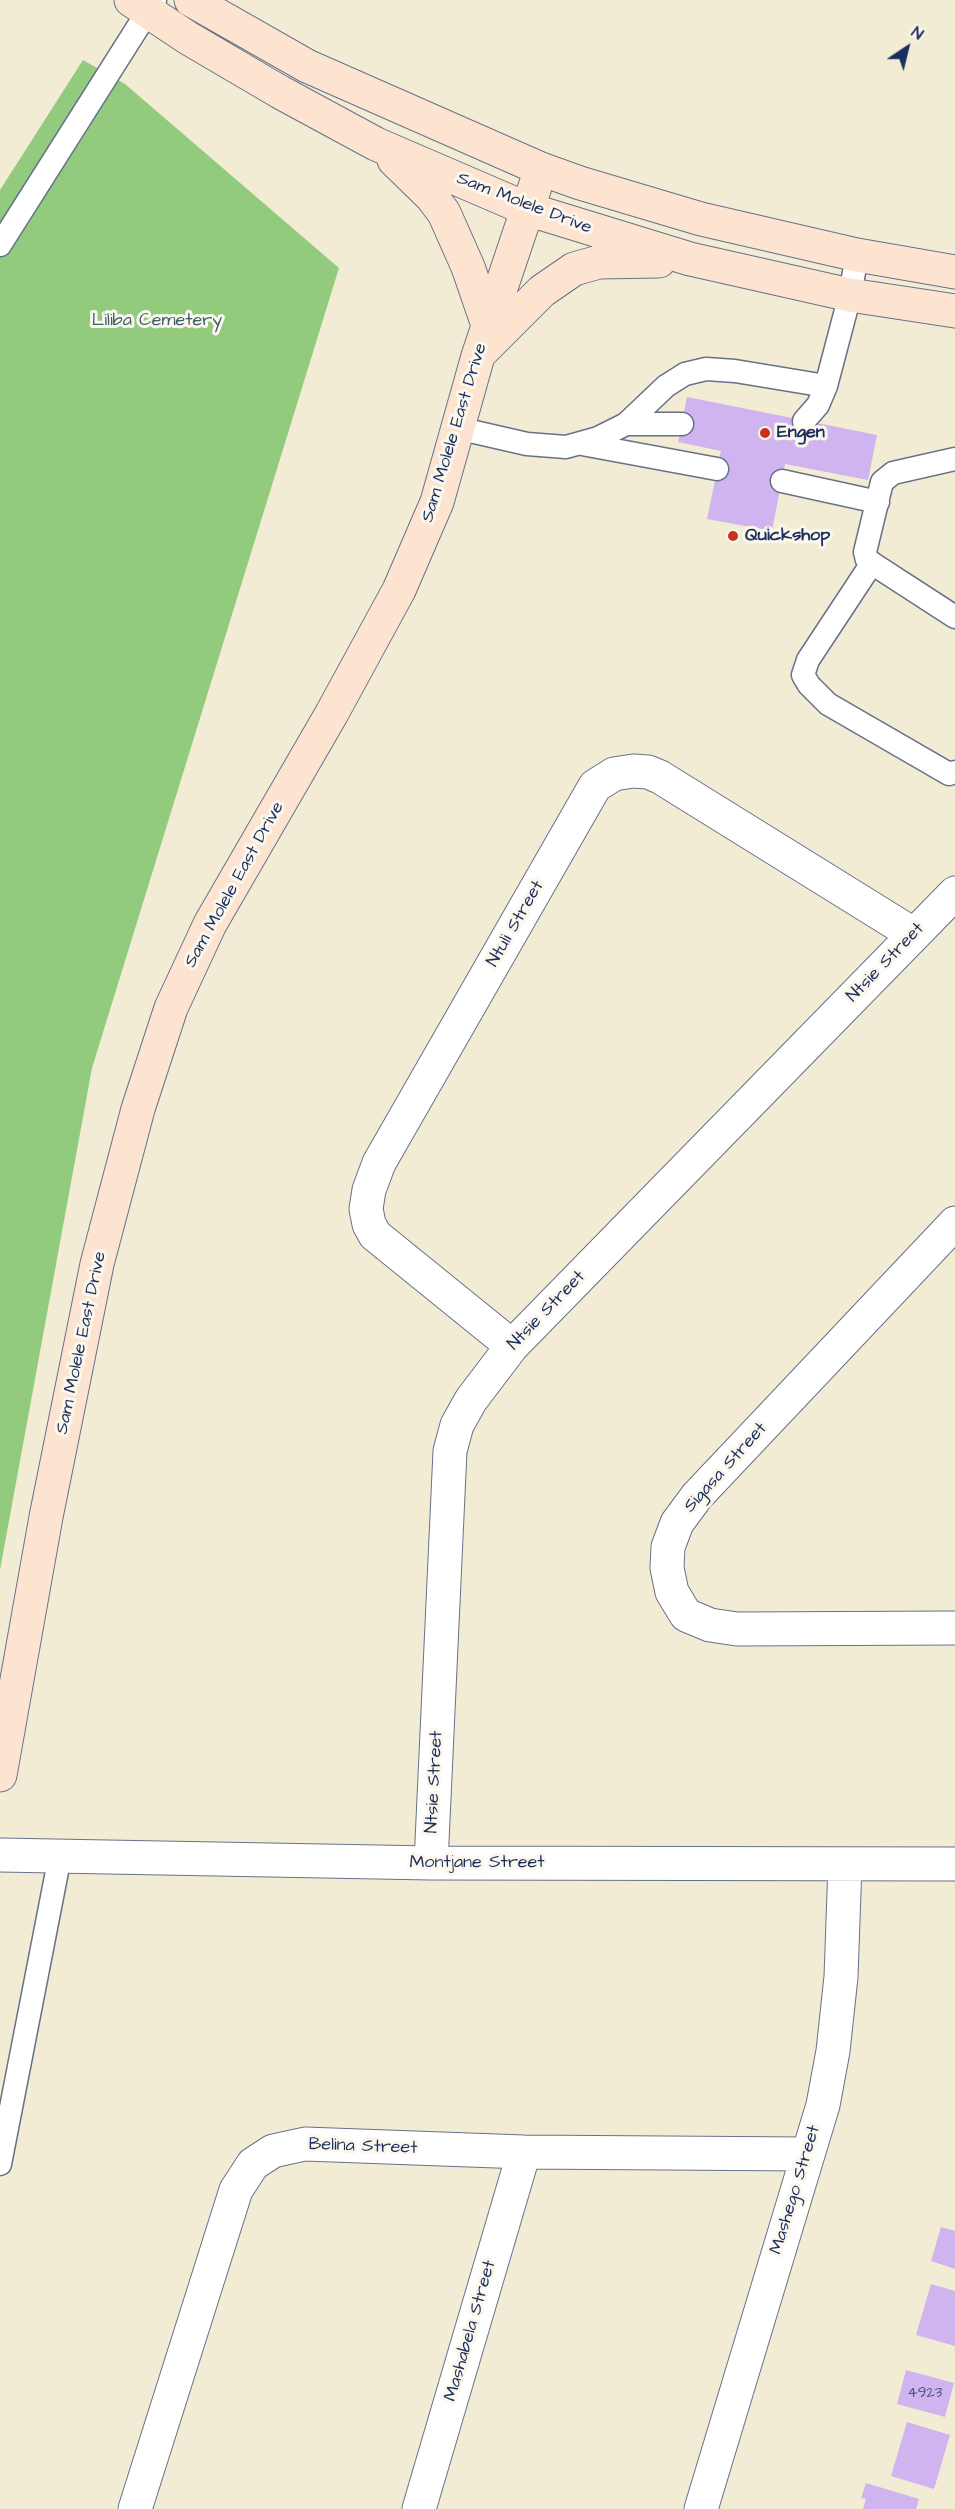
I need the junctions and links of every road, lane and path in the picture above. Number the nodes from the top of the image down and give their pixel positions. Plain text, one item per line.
1 (191, 0) edge
2 (144, 4) edge
3 (376, 144) junction
4 (541, 169) junction
5 (527, 209) junction
6 (0, 245) edge
7 (857, 255) junction
8 (690, 260) junction
9 (955, 272) edge
10 (850, 295) junction
11 (955, 311) edge
12 (488, 325) junction
13 (478, 356) junction
14 (826, 386) junction
15 (804, 421) dead end
16 (626, 424) junction
17 (682, 424) dead end
18 (457, 428) junction
19 (578, 443) junction
20 (955, 459) edge
21 (717, 469) dead end
22 (782, 481) dead end
23 (878, 502) junction
24 (872, 562) junction
25 (955, 617) edge
26 (955, 772) edge
27 (955, 893) edge
28 (913, 934) junction
29 (955, 1223) edge
30 (512, 1346) junction
31 (955, 1628) edge
32 (0, 1776) edge
33 (0, 1855) edge
34 (60, 1856) junction
35 (431, 1863) junction
36 (844, 1863) junction
37 (955, 1864) edge
38 (524, 2152) junction
39 (807, 2154) junction
40 (0, 2164) edge
41 (135, 2509) edge
42 (419, 2509) edge
43 (701, 2509) edge

1 - 4 street
2 - 3 street, Sam Molele Drive
2 - 6 lane
3 - 5 street, Sam Molele Drive
3 - 12 street
4 - 5 street, Sam Molele East Drive
4 - 7 street
5 - 8 street, Sam Molele Drive
5 - 12 street, Sam Molele East Drive
7 - 9 street
7 - 10 lane
8 - 10 street, Sam Molele Drive
8 - 13 street
10 - 11 street, Sam Molele Drive
10 - 14 lane
12 - 13 street, Sam Molele East Drive
13 - 18 street, Sam Molele East Drive
14 - 15 lane
14 - 16 lane
16 - 17 lane
16 - 19 lane
18 - 19 lane
18 - 32 street, Sam Molele East Drive
19 - 21 lane
20 - 23 lane
22 - 23 lane
23 - 24 lane
24 - 25 lane
24 - 26 lane
27 - 28 street, Ntsie Street
28 - 30 street, Ntsie Street
28 - 30 street, Ntuli Street
29 - 31 street, Sigasa Street
30 - 35 street, Ntsie Street
33 - 34 street, Montjane Street
34 - 35 street, Montjane Street
34 - 40 lane
35 - 36 street, Montjane Street
36 - 37 street, Montjane Street
36 - 39 street, Mashego Street
38 - 39 street, Belina Street
38 - 41 street, Belina Street
38 - 42 street, Mashabela Street
39 - 43 street, Mashego Street

